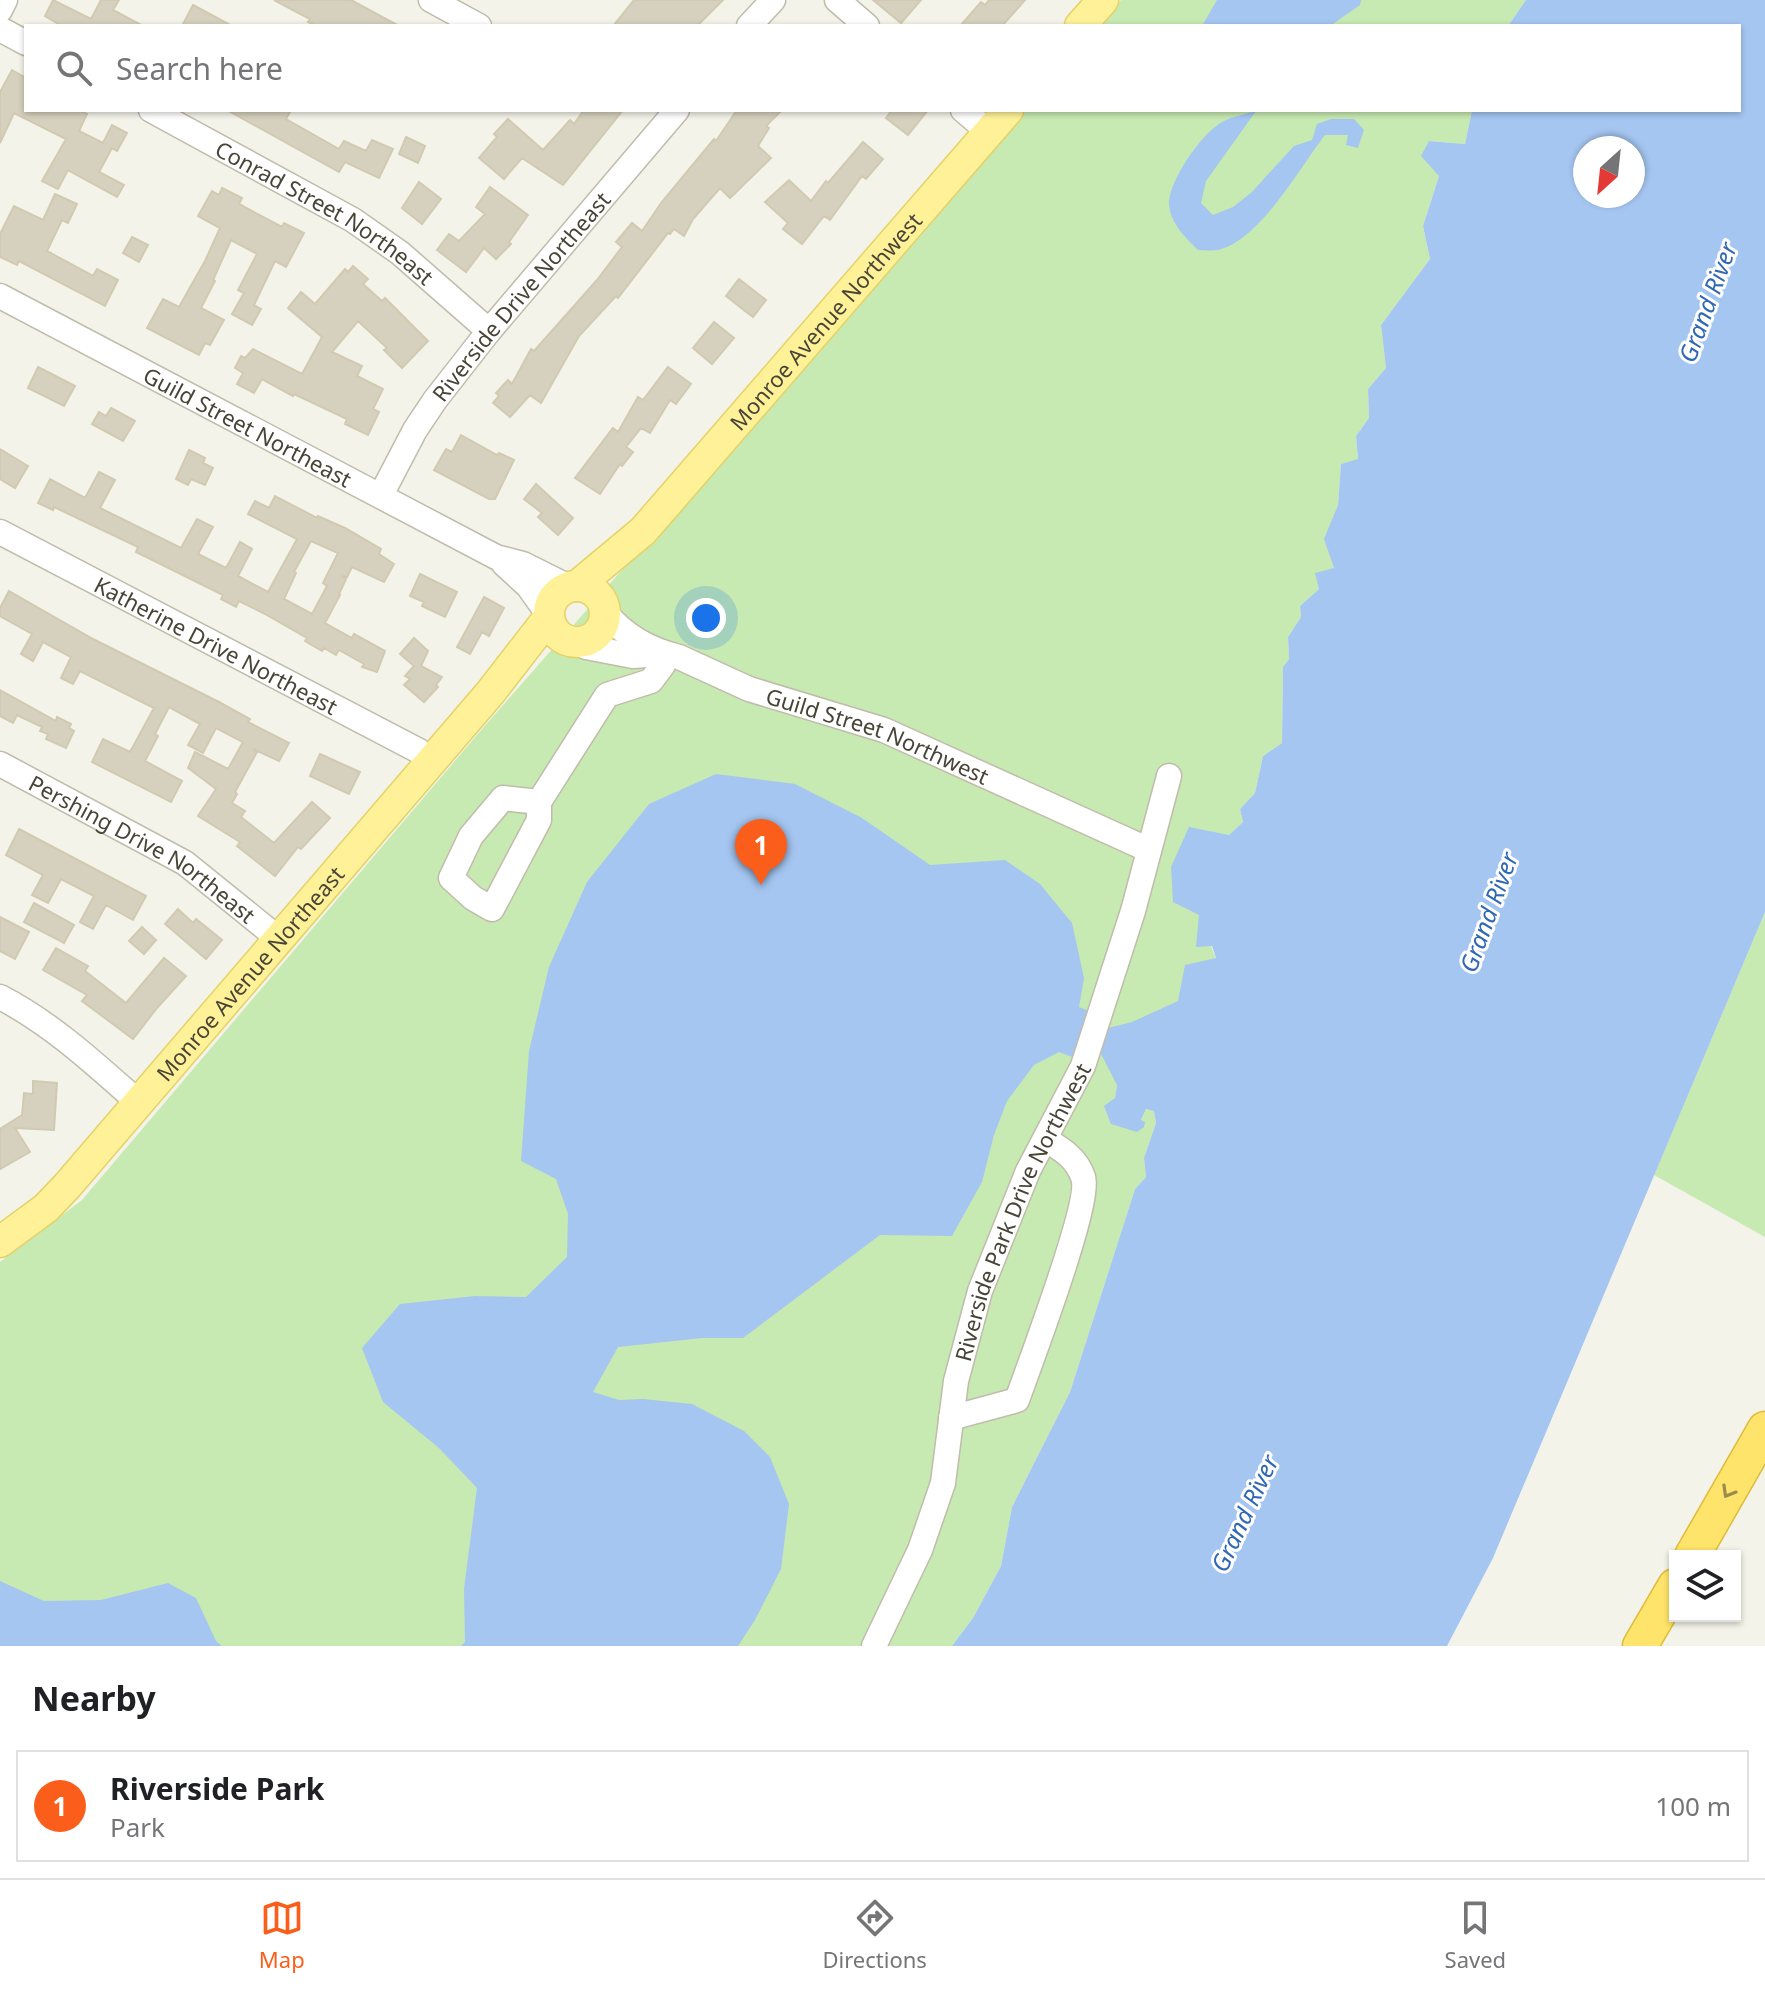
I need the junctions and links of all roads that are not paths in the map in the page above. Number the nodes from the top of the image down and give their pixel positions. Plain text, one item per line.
1 (5, 0) edge
2 (431, 0) edge
3 (773, 0) edge
4 (837, 0) edge
5 (1103, 0) edge
6 (0, 10) edge
7 (475, 24) edge
8 (751, 24) edge
9 (865, 24) edge
10 (1082, 24) edge
11 (0, 29) edge
12 (24, 42) edge
13 (155, 112) edge
14 (675, 112) edge
15 (970, 112) edge
16 (999, 121) edge
17 (0, 296) edge
18 (489, 331) junction
19 (381, 495) junction
20 (643, 531) junction
21 (0, 532) edge
22 (496, 557) junction
23 (573, 586) junction
24 (605, 610) junction
25 (548, 616) junction
26 (576, 643) junction
27 (667, 654) junction
28 (490, 693) junction
29 (431, 762) junction
30 (0, 764) edge
31 (1169, 776) dead end
32 (539, 802) dead end
33 (1149, 850) junction
34 (279, 939) junction
35 (0, 997) edge
36 (138, 1102) junction
37 (1045, 1139) junction
38 (0, 1242) edge
39 (951, 1418) junction
40 (1765, 1429) edge
41 (1695, 1550) edge
42 (1669, 1596) edge
43 (874, 1646) edge
44 (1640, 1646) edge

1 - 6 street
2 - 7 street
3 - 8 street
4 - 9 street
5 - 10 main road
11 - 12 street
13 - 18 street, Conrad Street Northeast
14 - 18 street, Riverside Drive Northeast
15 - 16 street
16 - 20 main road, Monroe Avenue Northwest
17 - 19 street, Guild Street Northeast
18 - 19 street, Riverside Drive Northeast
19 - 22 street, Guild Street Northeast
20 - 23 main road, Monroe Avenue Northwest
20 - 24 main road, Monroe Avenue Northwest
21 - 29 street, Katherine Drive Northeast
22 - 23 street, Guild Street Northeast
22 - 25 street, Guild Street Northeast
23 - 24 main road
23 - 25 main road
24 - 26 main road
24 - 27 street, Guild Street Northwest
25 - 26 main road
25 - 28 main road, Monroe Avenue Northeast
26 - 27 street, Guild Street Northwest
26 - 28 main road, Monroe Avenue Northeast
27 - 32 street
27 - 33 street, Guild Street Northwest
28 - 29 main road, Monroe Avenue Northeast
29 - 34 main road, Monroe Avenue Northeast
30 - 34 street, Pershing Drive Northeast
31 - 33 street, Riverside Park Drive Northwest
33 - 37 street, Riverside Park Drive Northwest
34 - 36 main road, Monroe Avenue Northeast
35 - 36 street
36 - 38 main road, Monroe Avenue Northeast
37 - 39 street, Riverside Park Drive Northwest
37 - 39 street
39 - 43 street, Riverside Park Drive Northwest
40 -> 41 highway
42 - 44 highway

